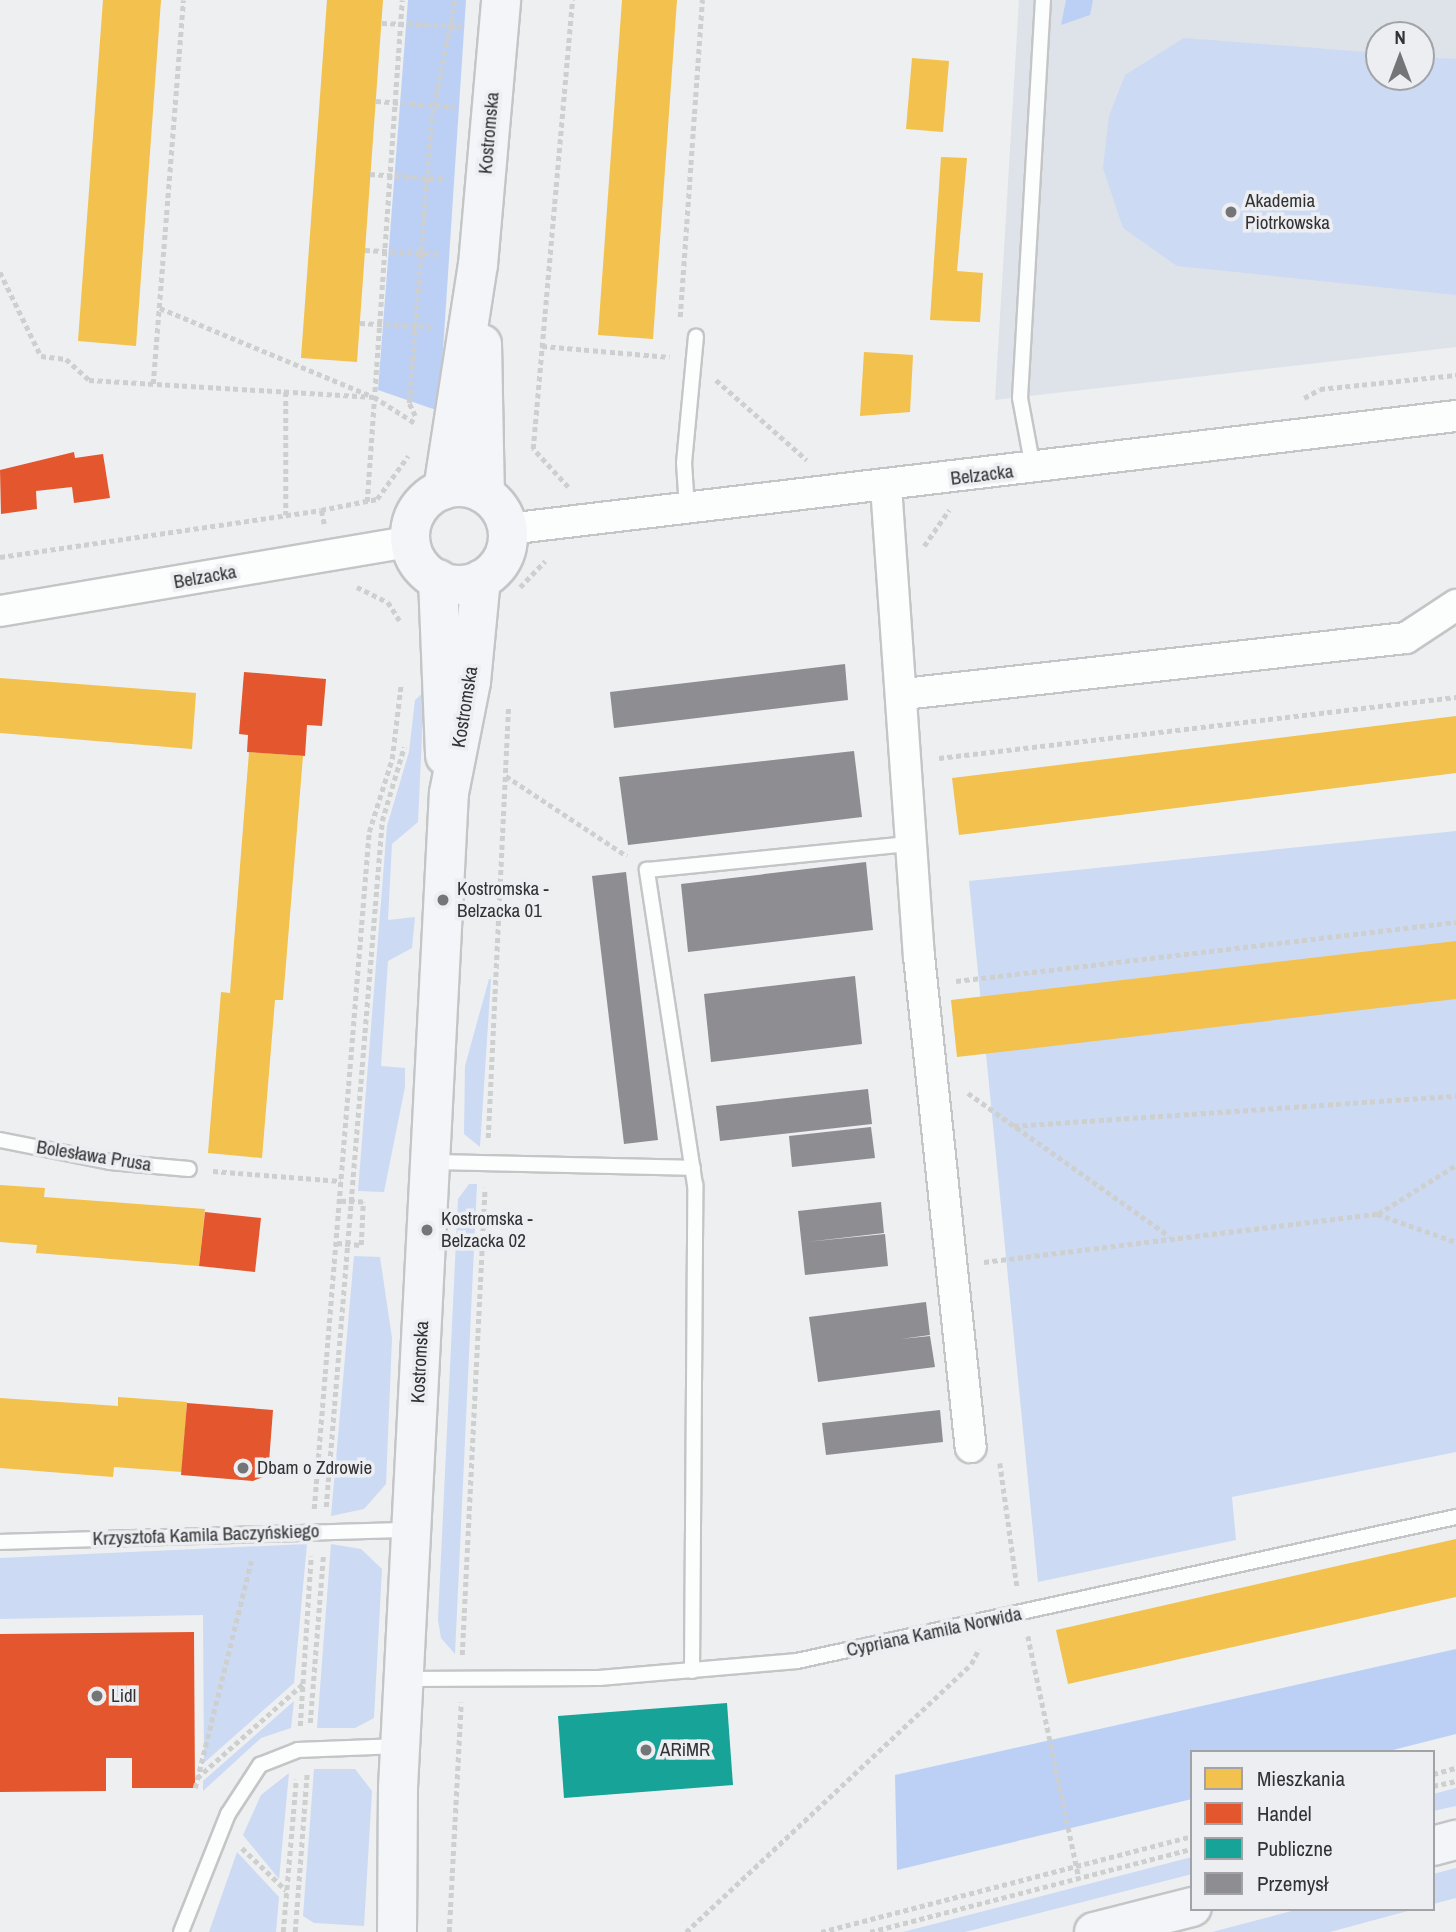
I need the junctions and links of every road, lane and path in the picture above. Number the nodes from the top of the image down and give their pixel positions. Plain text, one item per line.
1 (183, 0) edge
2 (402, 0) edge
3 (455, 0) edge
4 (572, 0) edge
5 (702, 0) edge
6 (1043, 0) edge
7 (500, 14) edge
8 (382, 23) dead end
9 (401, 24) junction
10 (450, 26) junction
11 (376, 102) dead end
12 (395, 102) junction
13 (435, 105) junction
14 (491, 109) junction
15 (370, 174) dead end
16 (390, 175) junction
17 (427, 178) junction
18 (485, 181) junction
19 (365, 250) dead end
20 (384, 250) junction
21 (421, 253) junction
22 (478, 261) junction
23 (0, 272) edge
24 (160, 308) junction
25 (360, 323) dead end
26 (379, 324) junction
27 (415, 326) junction
28 (468, 330) junction
29 (679, 331) dead end
30 (696, 337) dead end
31 (678, 344) dead end
32 (677, 358) dead end
33 (1456, 375) edge
34 (153, 384) junction
35 (286, 392) junction
36 (374, 397) junction
37 (1292, 404) dead end
38 (1455, 421) edge
39 (420, 426) junction
40 (419, 433) dead end
41 (412, 450) dead end
42 (815, 468) dead end
43 (1033, 468) junction
44 (802, 469) dead end
45 (886, 486) junction
46 (443, 489) junction
47 (485, 494) junction
48 (367, 502) junction
49 (687, 509) junction
50 (321, 510) junction
51 (286, 515) junction
52 (579, 521) junction
53 (508, 529) junction
54 (410, 542) junction
55 (329, 556) junction
56 (0, 557) edge
57 (555, 557) dead end
58 (438, 579) junction
59 (481, 579) junction
60 (514, 599) dead end
61 (1456, 605) edge
62 (0, 611) edge
63 (405, 634) dead end
64 (904, 694) junction
65 (508, 697) dead end
66 (1456, 697) edge
67 (407, 723) dead end
68 (405, 736) dead end
69 (905, 762) junction
70 (505, 775) junction
71 (449, 793) junction
72 (909, 844) junction
73 (646, 870) junction
74 (1456, 922) edge
75 (941, 983) dead end
76 (963, 1090) dead end
77 (1456, 1097) edge
78 (348, 1099) dead end
79 (1014, 1126) junction
80 (0, 1140) edge
81 (431, 1162) junction
82 (486, 1164) junction
83 (1456, 1165) edge
84 (693, 1168) junction
85 (189, 1169) joint
86 (341, 1181) dead end
87 (340, 1201) dead end
88 (351, 1201) junction
89 (1377, 1214) junction
90 (1169, 1236) junction
91 (1456, 1242) edge
92 (337, 1243) dead end
93 (348, 1244) junction
94 (972, 1263) dead end
95 (971, 1447) dead end
96 (1456, 1517) edge
97 (412, 1530) junction
98 (324, 1532) junction
99 (258, 1534) junction
100 (0, 1542) edge
101 (995, 1618) junction
102 (692, 1671) junction
103 (404, 1679) junction
104 (461, 1681) junction
105 (303, 1684) dead end
106 (401, 1745) junction
107 (308, 1750) junction
108 (1456, 1768) edge
109 (307, 1770) dead end
110 (1435, 1773) edge
111 (196, 1778) junction
112 (1456, 1781) edge
113 (1435, 1786) edge
114 (195, 1788) dead end
115 (222, 1828) junction
116 (1190, 1837) edge
117 (1456, 1840) edge
118 (1435, 1845) edge
119 (1190, 1850) edge
120 (286, 1890) dead end
121 (1190, 1908) edge
122 (181, 1932) edge
123 (295, 1932) edge
124 (397, 1932) edge
125 (449, 1932) edge
126 (686, 1932) edge
127 (821, 1932) edge
128 (870, 1932) edge
129 (1094, 1932) edge

1 - 24 path
2 - 9 path
3 - 10 path
4 - 52 path
5 - 29 path
6 - 43 lane
7 - 10 path
7 - 14 street, Kostromska
8 - 9 path
9 - 10 path
9 - 12 path
10 - 13 path
11 - 12 path
12 - 13 path
12 - 16 path
13 - 14 path
13 - 17 path
14 - 18 street, Kostromska
15 - 16 path
16 - 17 path
16 - 20 path
17 - 18 path
17 - 21 path
18 - 22 street, Kostromska
19 - 20 path
20 - 21 path
20 - 26 path
21 - 22 path
21 - 27 path
22 - 28 street, Kostromska
22 - 47 street, Kostromska
23 - 34 path
24 - 34 path
24 - 36 path
25 - 26 path
26 - 27 path
26 - 36 path
27 - 28 path
27 - 39 path
28 - 46 street, Kostromska
30 - 49 lane
31 - 32 path
33 - 37 path
34 - 35 path
35 - 36 path
35 - 51 path
36 - 39 path
36 - 48 path
38 - 43 street, Belzacka
39 - 40 path
41 - 48 path
42 - 44 path
43 - 45 street, Belzacka
45 - 49 street, Belzacka
45 - 64 street
46 - 47 street
46 - 54 street
47 - 53 street
48 - 50 path
49 - 52 street, Belzacka
50 - 51 path
50 - 55 path
51 - 56 path
52 - 53 street, Belzacka
53 - 59 street
54 - 55 street, Belzacka
54 - 58 street
55 - 62 street, Belzacka
55 - 63 path
57 - 60 path
58 - 59 street
58 - 71 street, Kostromska
59 - 71 street, Kostromska
61 - 64 street
64 - 69 street
65 - 70 path
66 - 69 path
67 - 78 path
68 - 88 path
69 - 72 street
70 - 73 path
70 - 82 path
71 - 81 street, Kostromska
72 - 73 lane
72 - 95 street
73 - 84 lane
74 - 75 path
76 - 79 path
77 - 79 path
79 - 90 path
80 - 85 lane, Bolesława Prusa
81 - 82 lane
81 - 97 street, Kostromska
82 - 84 lane
82 - 104 path
83 - 89 path
84 - 102 lane
85 - 86 path
87 - 88 path
88 - 93 path
88 - 93 path
89 - 90 path
89 - 91 path
90 - 94 path
92 - 93 path
93 - 98 path
96 - 101 lane, Cypriana Kamila Norwida
97 - 98 lane, Krzysztofa Kamila Baczyńskiego
97 - 103 street, Kostromska
98 - 99 lane, Krzysztofa Kamila Baczyńskiego
98 - 107 path
99 - 100 lane, Krzysztofa Kamila Baczyńskiego
99 - 111 path
101 - 102 lane, Cypriana Kamila Norwida
101 - 126 path
102 - 104 lane, Cypriana Kamila Norwida
103 - 104 lane, Cypriana Kamila Norwida
103 - 106 street, Kostromska
104 - 125 path
105 - 111 path
106 - 107 lane
106 - 124 street, Kostromska
107 - 115 lane
108 - 110 path
109 - 123 path
111 - 114 path
112 - 113 path
115 - 120 path
115 - 122 lane
116 - 127 path
117 - 118 street
119 - 128 path
121 - 129 street

